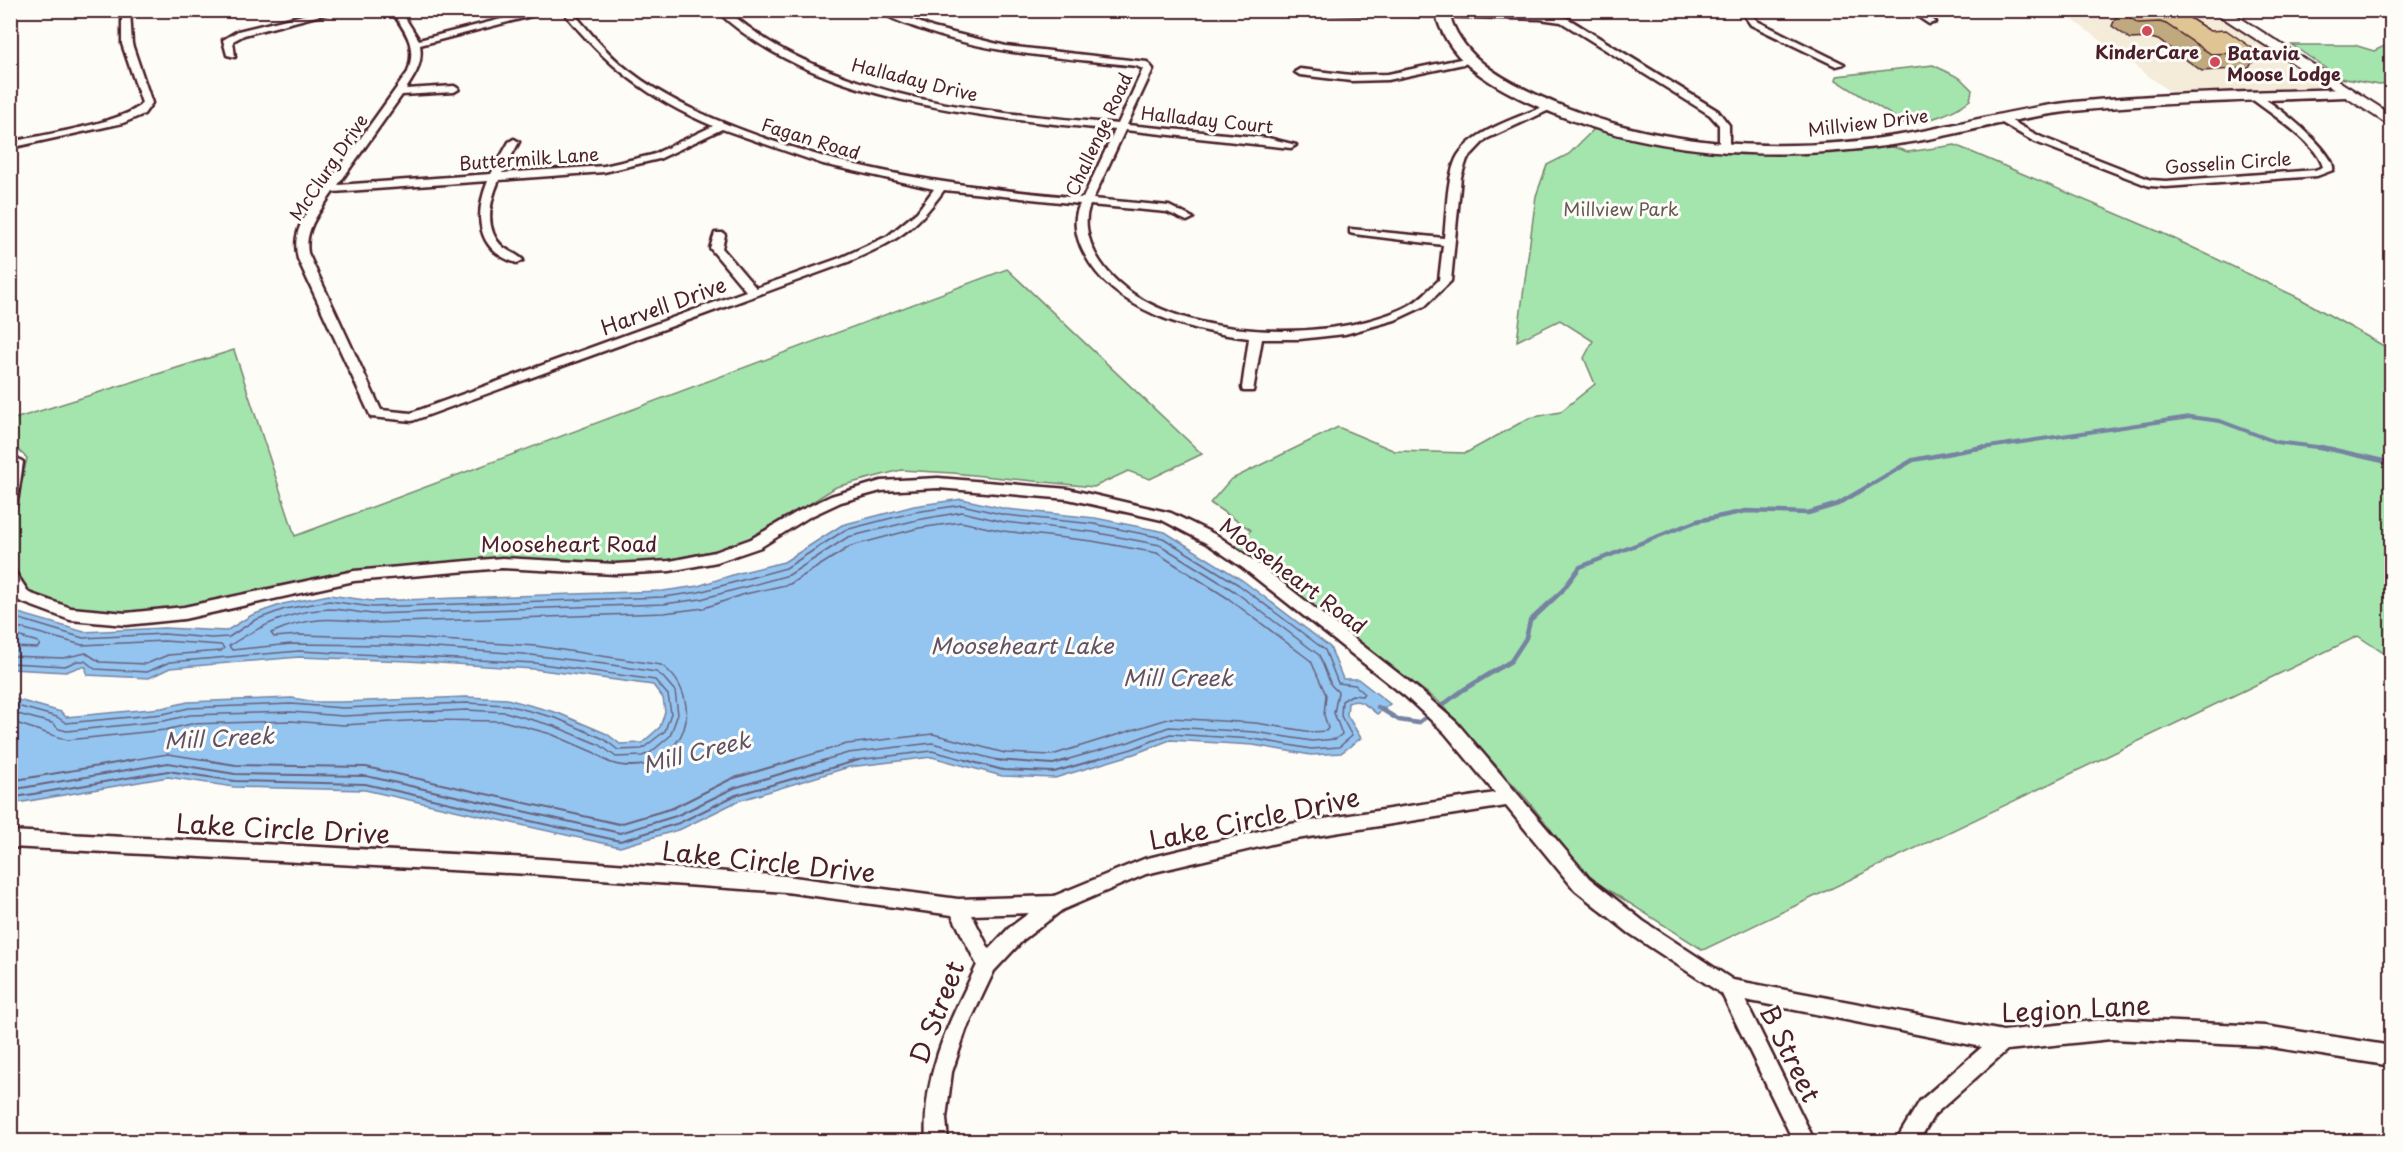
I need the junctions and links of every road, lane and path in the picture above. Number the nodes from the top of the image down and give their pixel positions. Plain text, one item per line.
1 (126, 10) edge
2 (336, 10) edge
3 (395, 10) edge
4 (550, 10) edge
5 (566, 10) edge
6 (720, 10) edge
7 (882, 10) edge
8 (1308, 10) edge
9 (1912, 10) edge
10 (2218, 10) edge
11 (1751, 11) edge
12 (1441, 12) edge
13 (1932, 22) dead end
14 (417, 43) junction
15 (232, 55) dead end
16 (1470, 60) junction
17 (1839, 64) dead end
18 (1300, 72) dead end
19 (454, 89) dead end
20 (399, 92) junction
21 (2345, 93) junction
22 (2255, 97) junction
23 (1551, 106) junction
24 (2000, 119) junction
25 (2391, 122) edge
26 (721, 126) junction
27 (1120, 127) junction
28 (514, 141) dead end
29 (10, 145) edge
30 (1291, 145) dead end
31 (1724, 147) junction
32 (495, 177) junction
33 (941, 187) junction
34 (332, 189) junction
35 (1086, 201) junction
36 (1187, 218) dead end
37 (1354, 231) dead end
38 (719, 234) dead end
39 (1449, 242) junction
40 (517, 260) dead end
41 (754, 293) junction
42 (1256, 335) junction
43 (1248, 388) dead end
44 (376, 414) joint
45 (10, 457) edge
46 (10, 503) edge
47 (10, 576) edge
48 (1509, 798) junction
49 (10, 839) edge
50 (1055, 904) junction
51 (958, 907) junction
52 (987, 965) junction
53 (1729, 988) junction
54 (2003, 1041) junction
55 (2391, 1056) edge
56 (937, 1142) edge
57 (1805, 1142) edge
58 (1905, 1142) edge

1 - 29 street
2 - 15 street
3 - 14 street
4 - 14 street
5 - 26 street, Fagan Road
6 - 27 street, Halladay Drive
7 - 27 street, Challenge Road
8 - 12 street
9 - 13 street
10 - 21 main road
11 - 17 street
12 - 16 street, Millview Drive
12 - 31 street
14 - 20 street, McClurg Drive
16 - 18 street
16 - 23 street, Millview Drive
19 - 20 street
20 - 34 street, McClurg Drive
21 - 22 street, Millview Drive
21 - 25 main road
22 - 24 street, Millview Drive
22 - 24 street, Gosselin Circle
23 - 31 street, Millview Drive
23 - 39 street, Challenge Road
24 - 31 street, Millview Drive
26 - 32 street, Buttermilk Lane
26 - 33 street, Fagan Road
27 - 30 street, Halladay Court
27 - 35 street, Challenge Road
28 - 32 street
32 - 34 street, Buttermilk Lane
32 - 40 street
33 - 35 street, Fagan Road
33 - 41 street, Harvell Drive
34 - 44 street, McClurg Drive
35 - 36 street, Fagan Road
35 - 42 street, Challenge Road
37 - 39 street
38 - 41 street
39 - 42 street, Challenge Road
41 - 44 street, Harvell Drive
42 - 43 street
45 - 46 street
47 - 48 street, Mooseheart Road
48 - 50 street, Lake Circle Drive
48 - 53 street, Mooseheart Road
49 - 51 street, Lake Circle Drive
50 - 51 street, Lake Circle Drive
50 - 52 street
51 - 52 street, D Street
52 - 56 street, D Street
53 - 54 street, Legion Lane
53 - 57 street, B Street
54 - 55 street, Legion Lane
54 - 58 street

